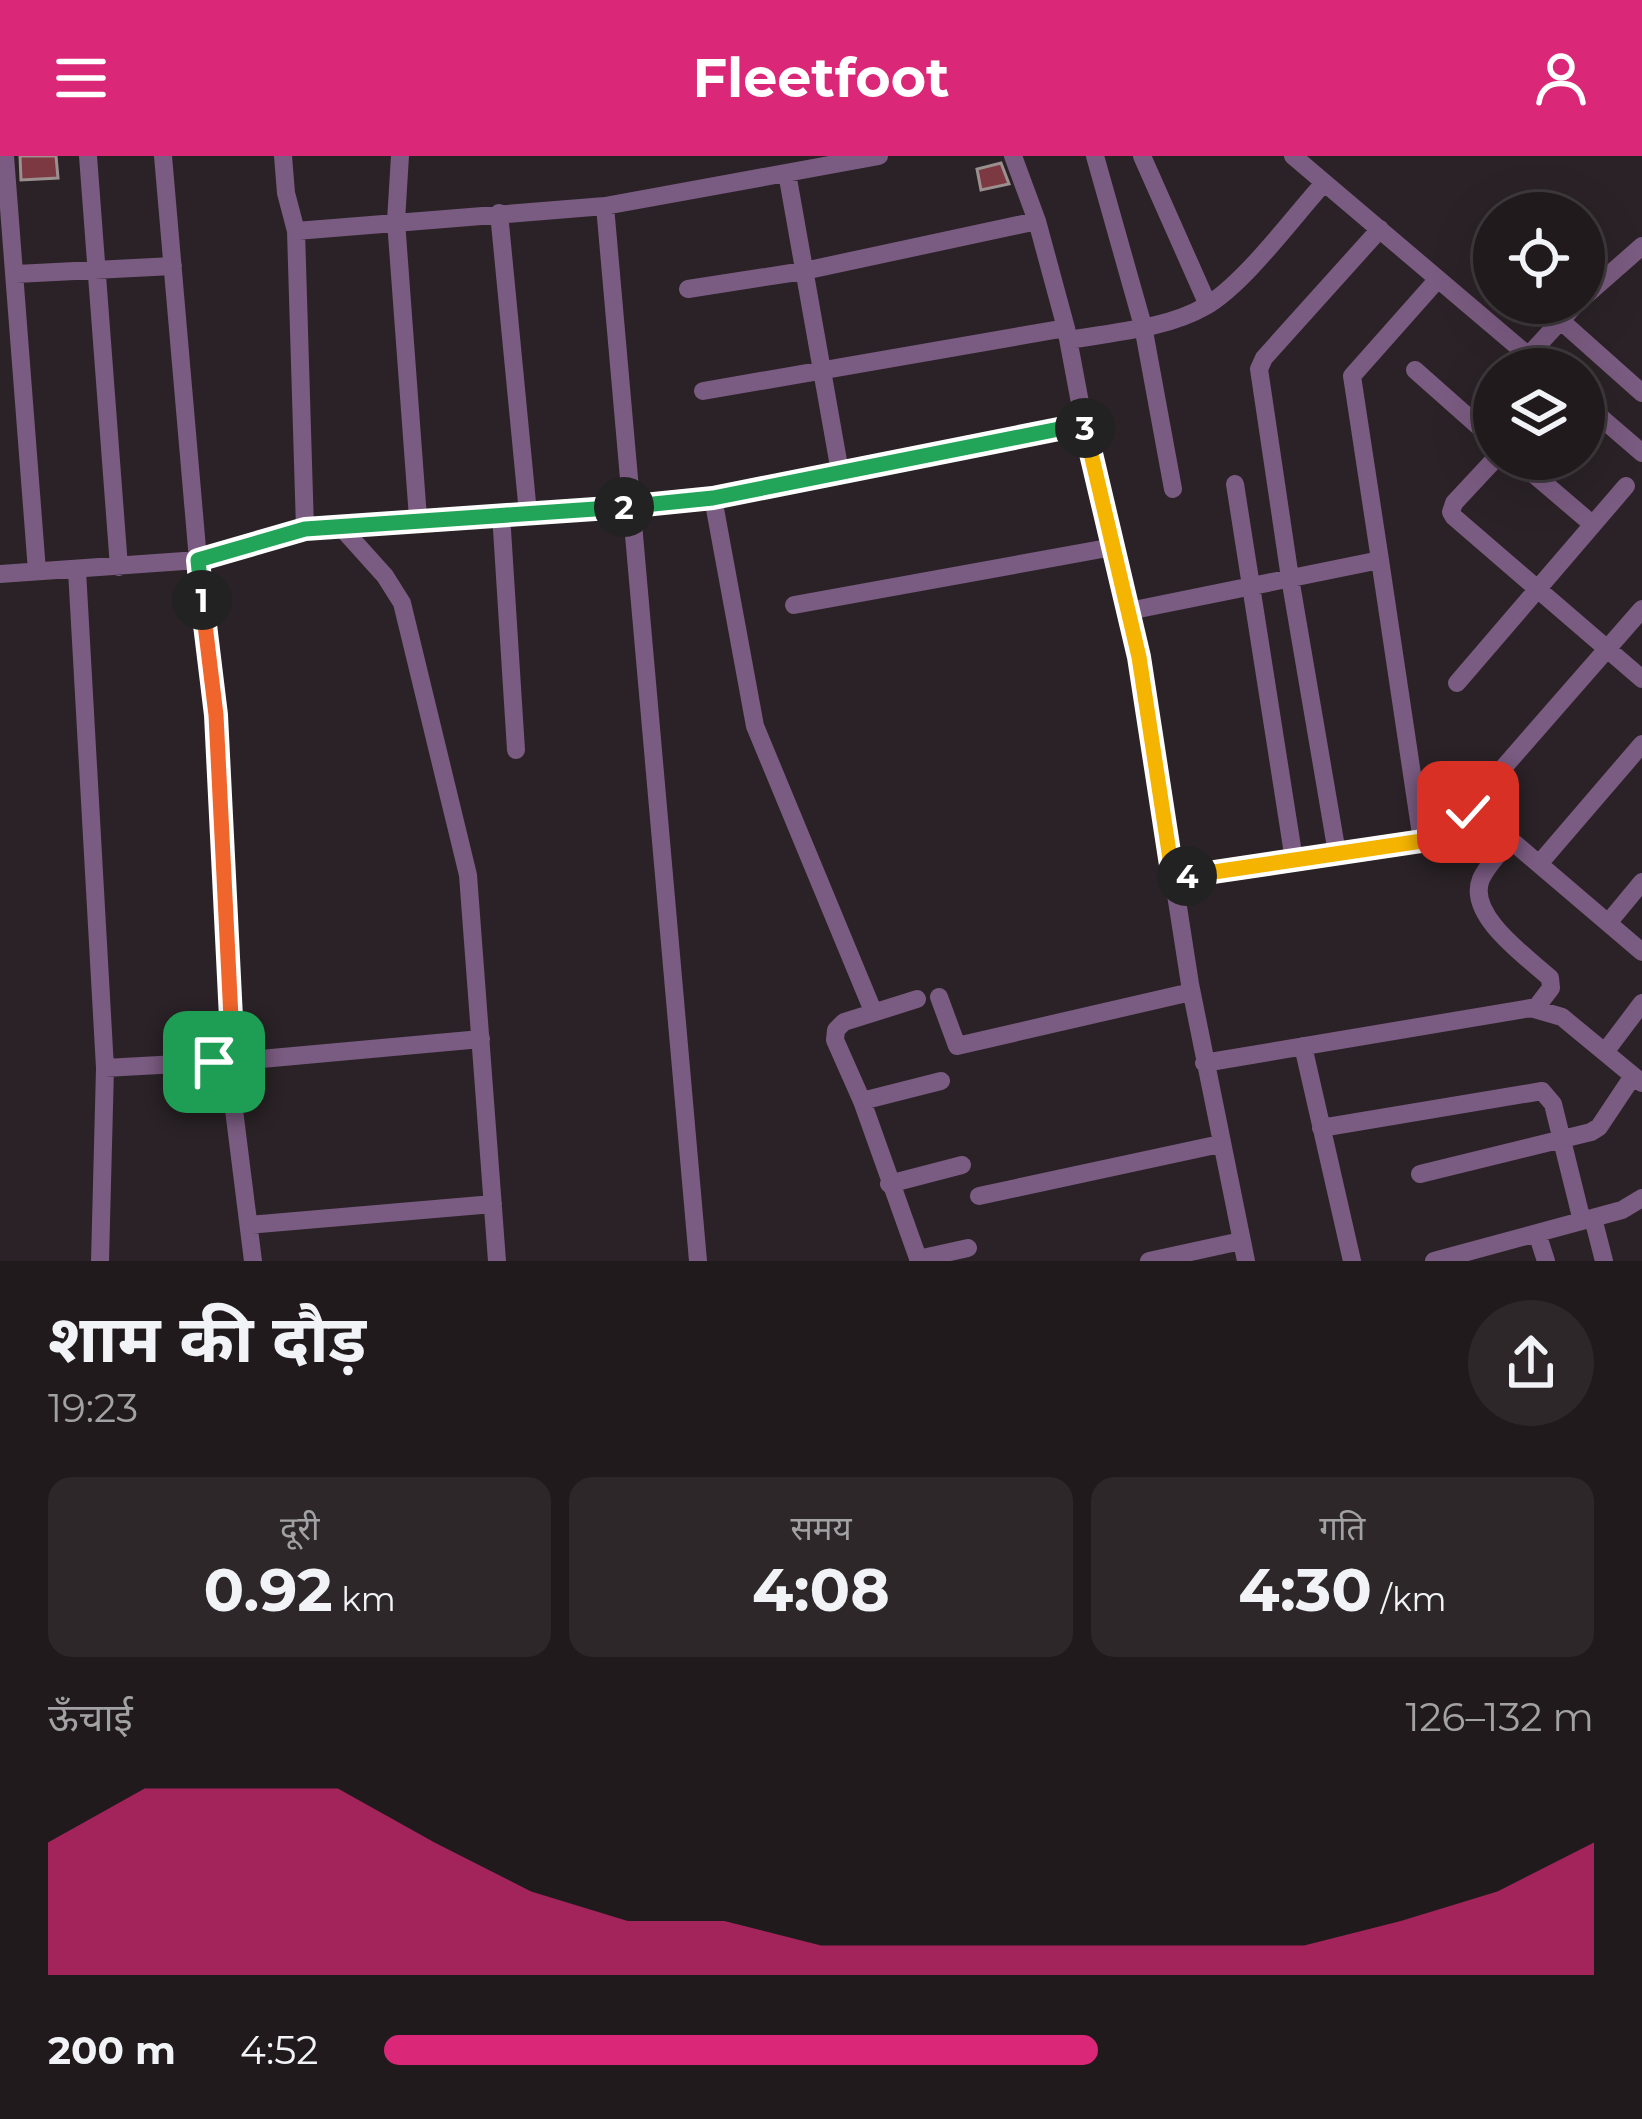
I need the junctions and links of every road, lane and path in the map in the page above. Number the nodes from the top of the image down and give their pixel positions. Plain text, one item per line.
1 (5, 156) edge
2 (88, 156) edge
3 (163, 156) edge
4 (284, 156) edge
5 (400, 156) edge
6 (879, 156) edge
7 (1012, 156) edge
8 (1095, 156) edge
9 (1142, 156) edge
10 (1293, 156) edge
11 (787, 173) junction
12 (1324, 183) junction
13 (605, 206) junction
14 (499, 214) junction
15 (396, 221) junction
16 (1037, 221) junction
17 (1380, 230) junction
18 (296, 231) junction
19 (1642, 246) edge
20 (173, 266) junction
21 (100, 269) junction
22 (804, 271) junction
23 (16, 274) junction
24 (1438, 279) junction
25 (1605, 279) edge
26 (688, 289) dead end
27 (1208, 305) junction
28 (1556, 324) edge
29 (1564, 324) edge
30 (1143, 326) junction
31 (1068, 334) junction
32 (1519, 348) edge
33 (1535, 348) edge
34 (1415, 370) dead end
35 (821, 371) junction
36 (703, 391) dead end
37 (1642, 393) edge
38 (1605, 419) edge
39 (1473, 421) edge
40 (1084, 424) junction
41 (1639, 445) edge
42 (840, 472) junction
43 (1475, 480) edge
44 (1541, 480) edge
45 (1235, 484) dead end
46 (1626, 487) dead end
47 (1173, 489) dead end
48 (713, 498) junction
49 (630, 506) junction
50 (528, 513) junction
51 (502, 514) junction
52 (418, 518) junction
53 (1592, 524) junction
54 (340, 526) junction
55 (305, 529) junction
56 (1113, 547) junction
57 (198, 560) junction
58 (1381, 560) junction
59 (119, 567) junction
60 (77, 570) junction
61 (38, 571) junction
62 (0, 574) edge
63 (1290, 578) junction
64 (1251, 586) junction
65 (1535, 589) junction
66 (794, 605) dead end
67 (1642, 609) edge
68 (1129, 611) junction
69 (1607, 650) junction
70 (1642, 679) edge
71 (1457, 682) dead end
72 (1642, 744) edge
73 (516, 750) dead end
74 (1472, 807) junction
75 (1510, 840) junction
76 (1422, 841) junction
77 (1337, 854) junction
78 (1294, 860) junction
79 (1539, 864) junction
80 (1173, 878) junction
81 (1642, 882) edge
82 (1608, 923) junction
83 (1642, 952) edge
84 (1191, 992) junction
85 (939, 998) dead end
86 (917, 999) dead end
87 (1642, 1003) edge
88 (1535, 1009) junction
89 (873, 1011) junction
90 (481, 1039) junction
91 (1303, 1046) junction
92 (1605, 1052) junction
93 (228, 1058) junction
94 (1204, 1064) junction
95 (105, 1068) junction
96 (1638, 1080) edge
97 (941, 1081) dead end
98 (862, 1101) junction
99 (1321, 1128) junction
100 (1561, 1141) junction
101 (1220, 1144) junction
102 (962, 1165) dead end
103 (1420, 1174) dead end
104 (889, 1184) junction
105 (980, 1196) dead end
106 (1642, 1198) edge
107 (493, 1204) junction
108 (1588, 1220) junction
109 (249, 1225) junction
110 (1537, 1233) junction
111 (1240, 1241) junction
112 (968, 1248) dead end
113 (918, 1260) edge
114 (100, 1261) edge
115 (254, 1261) edge
116 (497, 1261) edge
117 (698, 1261) edge
118 (1149, 1261) edge
119 (1246, 1261) edge
120 (1352, 1261) edge
121 (1434, 1261) edge
122 (1546, 1261) edge
123 (1604, 1261) edge

1 - 23 street
2 - 21 street
3 - 20 street
4 - 18 street
5 - 15 street
6 - 11 street
7 - 16 street
8 - 30 street
9 - 27 street
10 - 12 street
11 - 13 street
11 - 22 street
12 - 17 street
12 - 27 street
13 - 14 street
13 - 49 street
14 - 15 street
14 - 50 street
15 - 18 street
15 - 52 street
16 - 22 street
16 - 31 street
17 - 24 street
17 - 63 street
18 - 55 street
19 - 25 street
20 - 21 street
20 - 57 street
21 - 23 street
21 - 59 street
22 - 26 street
22 - 35 street
23 - 61 street
24 - 32 street
24 - 58 street
27 - 30 street
28 - 33 street
29 - 37 street
30 - 31 street
30 - 47 street
31 - 35 street
31 - 40 street
34 - 39 street
35 - 36 street
35 - 42 street
38 - 41 street
40 - 42 street
40 - 56 street
42 - 48 street
43 - 65 street
44 - 53 street
45 - 64 street
46 - 53 street
48 - 49 street
48 - 89 street
49 - 50 street
49 - 117 street
50 - 51 street
51 - 52 street
51 - 73 street
52 - 54 street
53 - 65 street
54 - 55 street
54 - 90 street
55 - 57 street
56 - 66 street
56 - 68 street
57 - 59 street
57 - 93 street
58 - 63 street
58 - 76 street
59 - 60 street
60 - 61 street
60 - 95 street
61 - 62 street
63 - 64 street
63 - 77 street
64 - 68 street
64 - 78 street
65 - 69 street
65 - 71 street
67 - 69 street
68 - 80 street
69 - 70 street
69 - 74 street
72 - 79 street
74 - 75 street
74 - 76 street
75 - 79 street
75 - 88 street
76 - 77 street
77 - 78 street
78 - 80 street
79 - 82 street
80 - 84 street
81 - 82 street
82 - 83 street
84 - 85 street
84 - 94 street
86 - 89 street
87 - 92 street
88 - 91 street
88 - 92 street
89 - 98 street
90 - 93 street
90 - 107 street
91 - 94 street
91 - 99 street
92 - 96 street
93 - 95 street
93 - 109 street
94 - 101 street
95 - 114 street
96 - 100 street
97 - 98 street
98 - 104 street
99 - 100 street
99 - 120 street
100 - 103 street
100 - 108 street
101 - 105 street
101 - 111 street
102 - 104 street
104 - 113 street
106 - 108 street
107 - 109 street
107 - 116 street
108 - 110 street
108 - 123 street
109 - 115 street
110 - 121 street
110 - 122 street
111 - 118 street
111 - 119 street
112 - 113 street

